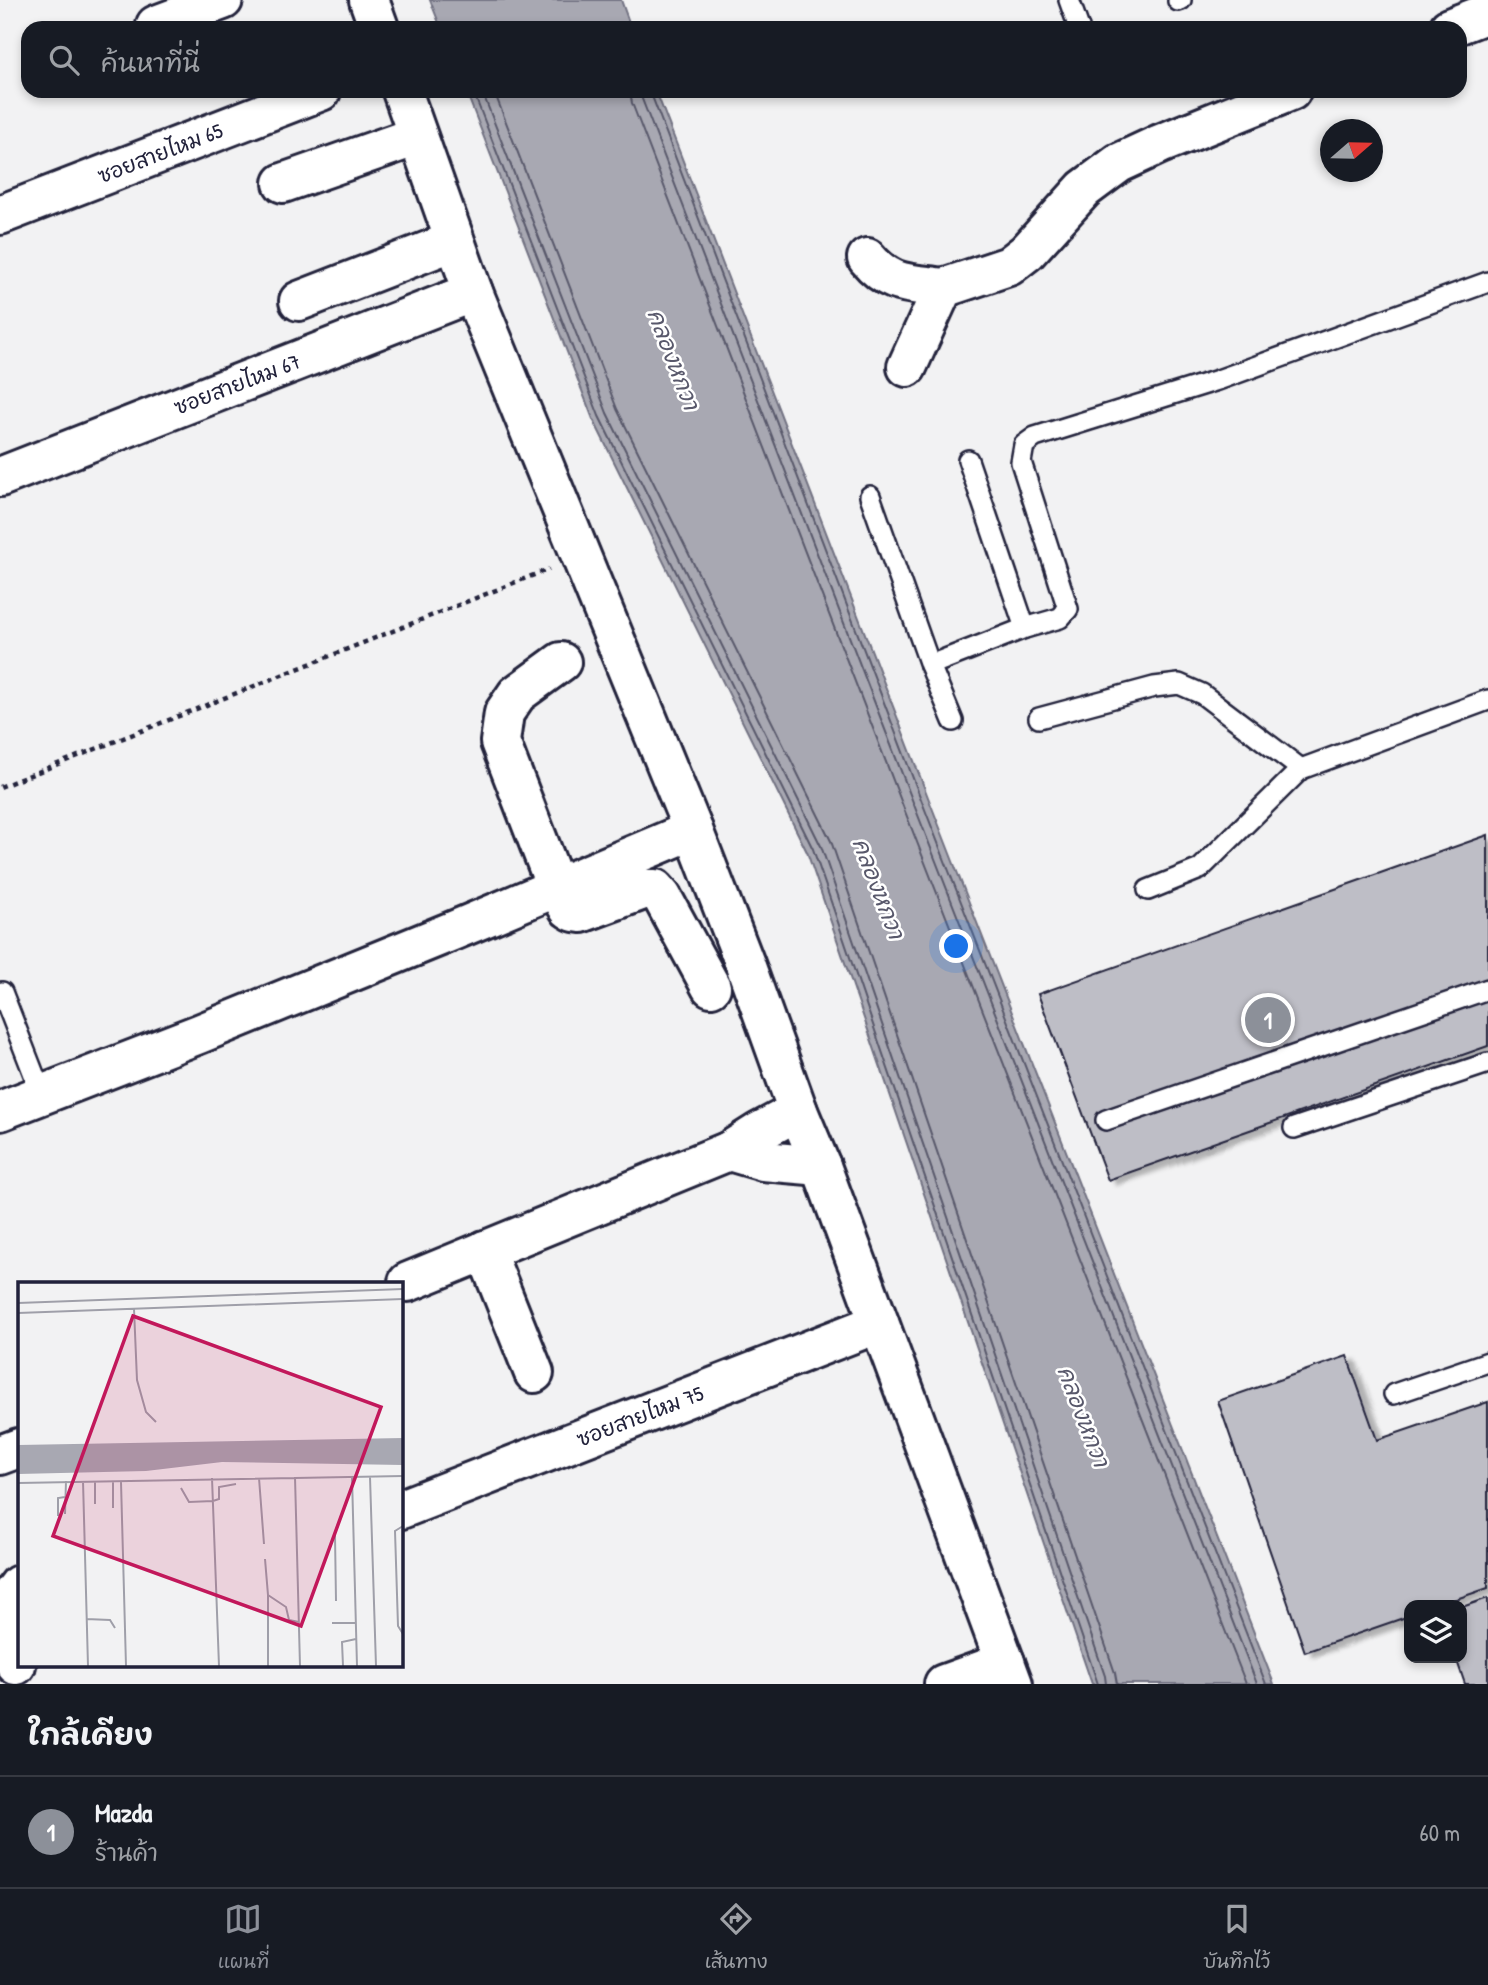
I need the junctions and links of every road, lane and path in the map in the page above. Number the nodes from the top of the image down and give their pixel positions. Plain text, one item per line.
1 (223, 0) edge
2 (369, 0) edge
3 (1069, 0) edge
4 (1488, 13) edge
5 (167, 21) edge
6 (376, 21) edge
7 (1076, 21) edge
8 (1467, 21) edge
9 (303, 98) edge
10 (404, 98) edge
11 (1274, 98) edge
12 (417, 136) junction
13 (283, 183) dead end
14 (0, 215) edge
15 (454, 241) junction
16 (867, 258) dead end
17 (1488, 282) edge
18 (943, 288) junction
19 (473, 292) junction
20 (299, 301) dead end
21 (907, 367) dead end
22 (968, 460) dead end
23 (0, 477) edge
24 (870, 496) dead end
25 (580, 556) junction
26 (1025, 628) junction
27 (561, 662) dead end
28 (930, 665) junction
29 (1488, 700) edge
30 (1039, 718) dead end
31 (953, 721) dead end
32 (1301, 769) junction
33 (0, 787) edge
34 (693, 830) junction
35 (556, 887) junction
36 (1148, 890) dead end
37 (711, 987) dead end
38 (1488, 989) edge
39 (2, 992) edge
40 (1488, 1063) edge
41 (42, 1095) junction
42 (0, 1111) edge
43 (798, 1111) junction
44 (1106, 1120) dead end
45 (1294, 1128) dead end
46 (729, 1151) junction
47 (821, 1166) junction
48 (485, 1250) junction
49 (408, 1282) dead end
50 (879, 1323) junction
51 (1488, 1362) edge
52 (534, 1373) dead end
53 (1394, 1394) dead end
54 (18, 1448) edge
55 (0, 1455) edge
56 (402, 1509) edge
57 (18, 1586) edge
58 (12, 1666) edge
59 (1009, 1673) edge
60 (944, 1684) edge

1 - 5 street
2 - 6 street
3 - 7 lane
4 - 8 street
9 - 14 street, ซอยสายไหม 65
10 - 12 street
11 - 18 street
12 - 13 street
12 - 15 street
15 - 19 street
15 - 20 street
16 - 18 street
17 - 26 lane
18 - 21 street
19 - 23 street, ซอยสายไหม 67
19 - 25 street
22 - 26 lane
24 - 28 lane
25 - 33 path
25 - 34 street
26 - 28 lane
27 - 35 street
28 - 31 lane
29 - 32 lane
30 - 32 lane
32 - 36 lane
34 - 35 street
34 - 43 street
35 - 37 street
35 - 41 street
38 - 44 lane
39 - 41 lane
40 - 45 lane
41 - 42 street
43 - 46 street
43 - 47 street
46 - 47 street
46 - 48 street
47 - 50 street
48 - 49 street
48 - 52 street
50 - 56 street, ซอยสายไหม 75
50 - 59 street
51 - 53 lane
54 - 55 street
57 - 58 street
59 - 60 street

